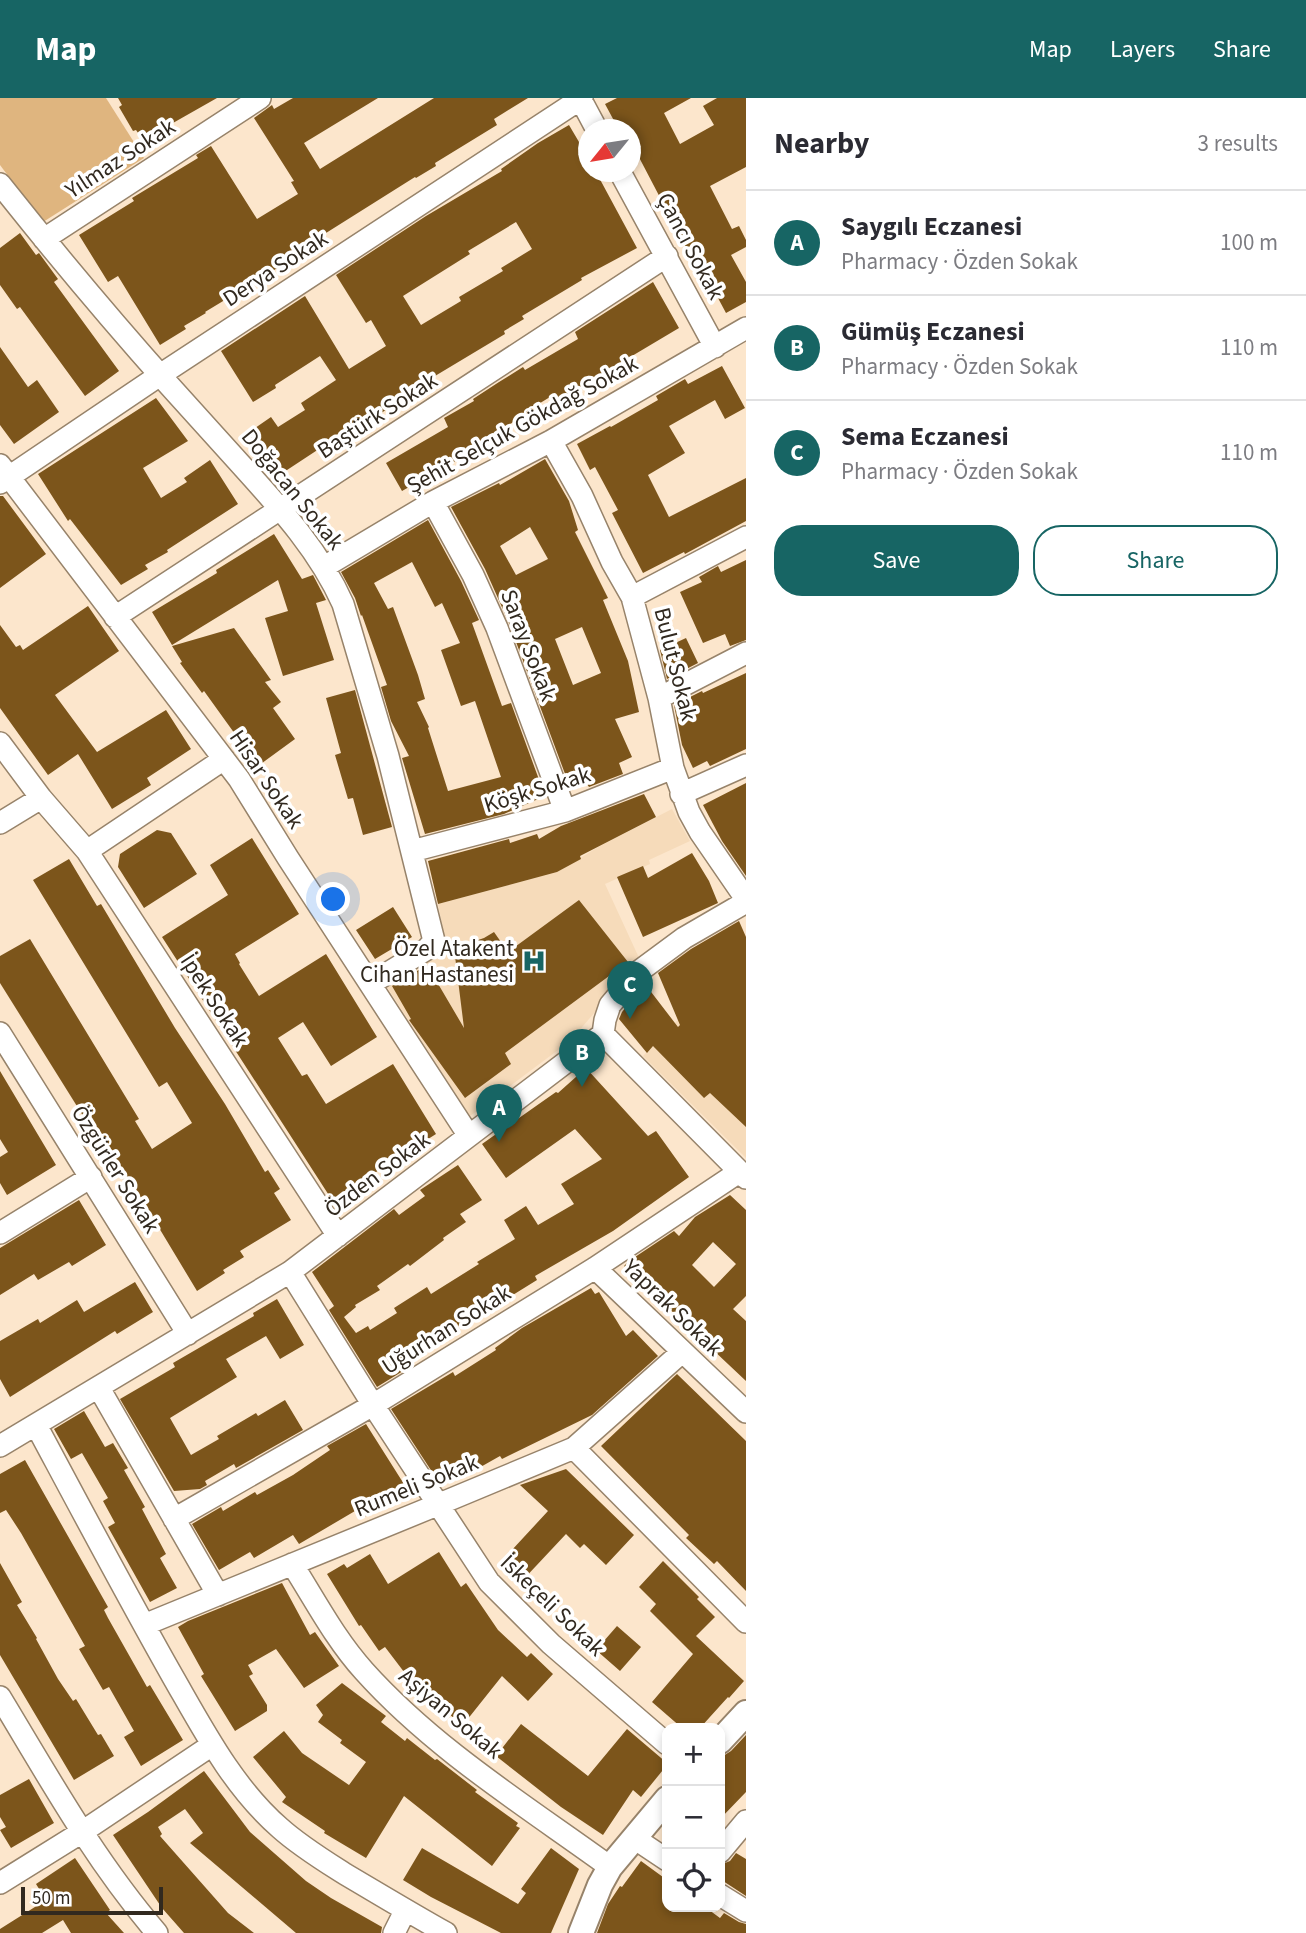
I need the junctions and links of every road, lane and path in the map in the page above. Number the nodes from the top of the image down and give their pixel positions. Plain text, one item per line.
1 (260, 98) edge
2 (581, 98) edge
3 (592, 119) edge
4 (626, 182) edge
5 (0, 184) edge
6 (44, 239) junction
7 (667, 256) junction
8 (746, 328) edge
9 (715, 347) junction
10 (160, 375) junction
11 (551, 440) junction
12 (3, 475) edge
13 (433, 502) junction
14 (282, 509) junction
15 (746, 537) edge
16 (324, 567) junction
17 (632, 597) junction
18 (115, 618) junction
19 (746, 653) edge
20 (659, 698) junction
21 (0, 743) edge
22 (224, 759) junction
23 (746, 765) edge
24 (673, 768) junction
25 (681, 794) junction
26 (41, 798) junction
27 (565, 811) junction
28 (0, 823) edge
29 (87, 850) junction
30 (412, 851) junction
31 (746, 900) edge
32 (370, 984) junction
33 (0, 1033) edge
34 (603, 1034) junction
35 (469, 1136) junction
36 (743, 1175) edge
37 (91, 1177) junction
38 (0, 1233) edge
39 (338, 1236) junction
40 (595, 1268) junction
41 (290, 1272) junction
42 (188, 1334) junction
43 (682, 1352) junction
44 (99, 1388) junction
45 (373, 1405) junction
46 (746, 1412) edge
47 (36, 1425) junction
48 (0, 1446) edge
49 (574, 1447) junction
50 (437, 1506) junction
51 (174, 1519) junction
52 (292, 1564) junction
53 (218, 1595) junction
54 (746, 1622) edge
55 (144, 1625) junction
56 (0, 1697) edge
57 (746, 1713) edge
58 (725, 1736) edge
59 (662, 1740) edge
60 (212, 1745) junction
61 (662, 1805) edge
62 (746, 1821) edge
63 (82, 1832) junction
64 (634, 1838) junction
65 (723, 1849) edge
66 (662, 1857) edge
67 (610, 1867) junction
68 (0, 1883) edge
69 (725, 1898) edge
70 (405, 1910) junction
71 (746, 1911) edge
72 (157, 1933) edge
73 (394, 1933) edge
74 (446, 1933) edge
75 (581, 1933) edge

1 - 6 street, Yılmaz Sokak
2 - 3 street
2 - 10 street, Derya Sokak
4 - 7 street, Çancı Sokak
5 - 6 street, Doğacan Sokak
6 - 10 street, Doğacan Sokak
7 - 9 street, Çancı Sokak
7 - 14 street, Baştürk Sokak
8 - 9 street, Şehit Selçuk Gökdağ Sokak
9 - 11 street, Şehit Selçuk Gökdağ Sokak
10 - 12 street, Derya Sokak
10 - 14 street, Doğacan Sokak
11 - 13 street, Şehit Selçuk Gökdağ Sokak
11 - 17 street, Bulut Sokak
12 - 18 street, Hisar Sokak
13 - 16 street, Şehit Selçuk Gökdağ Sokak
13 - 27 street, Saray Sokak
14 - 16 street, Doğacan Sokak
14 - 18 street, Baştürk Sokak
15 - 17 street
16 - 30 street, Doğacan Sokak
17 - 20 street, Bulut Sokak
18 - 22 street, Hisar Sokak
19 - 20 street
20 - 24 street, Bulut Sokak
21 - 26 street, İpek Sokak
22 - 29 street
22 - 32 street, Hisar Sokak
23 - 25 street
24 - 25 street, Bulut Sokak
24 - 27 street, Köşk Sokak
25 - 31 street, Bulut Sokak
26 - 28 street
26 - 29 street, İpek Sokak
27 - 30 street, Köşk Sokak
29 - 39 street, İpek Sokak
30 - 32 street, Doğacan Sokak
31 - 34 street
32 - 35 street, Hisar Sokak
33 - 37 street, Özgürler Sokak
34 - 35 street, Özden Sokak
34 - 36 street
35 - 39 street, Özden Sokak
36 - 40 street, Uğurhan Sokak
37 - 38 street
37 - 42 street, Özgürler Sokak
39 - 41 street, Özden Sokak
40 - 43 street, Yaprak Sokak
40 - 45 street, Uğurhan Sokak
41 - 42 street, Özden Sokak
41 - 45 street, İskeçeli Sokak
42 - 44 street, Özden Sokak
43 - 46 street, Yaprak Sokak
43 - 49 street, Rumeli Sokak
44 - 47 street, Özden Sokak
44 - 51 street
45 - 50 street, İskeçeli Sokak
45 - 51 street, Uğurhan Sokak
47 - 48 street, Özden Sokak
47 - 55 street
49 - 50 street, Rumeli Sokak
49 - 54 street
50 - 52 street, Rumeli Sokak
50 - 59 street, İskeçeli Sokak
51 - 53 street
52 - 53 street, Rumeli Sokak
52 - 67 street, Aşiyan Sokak
53 - 55 street, Rumeli Sokak
55 - 60 street
56 - 63 street
57 - 58 street
60 - 63 street
60 - 70 street
61 - 64 street
62 - 65 street
63 - 68 street
63 - 72 street
64 - 66 street
64 - 67 street
67 - 75 street
69 - 71 street
70 - 73 street
70 - 74 street

